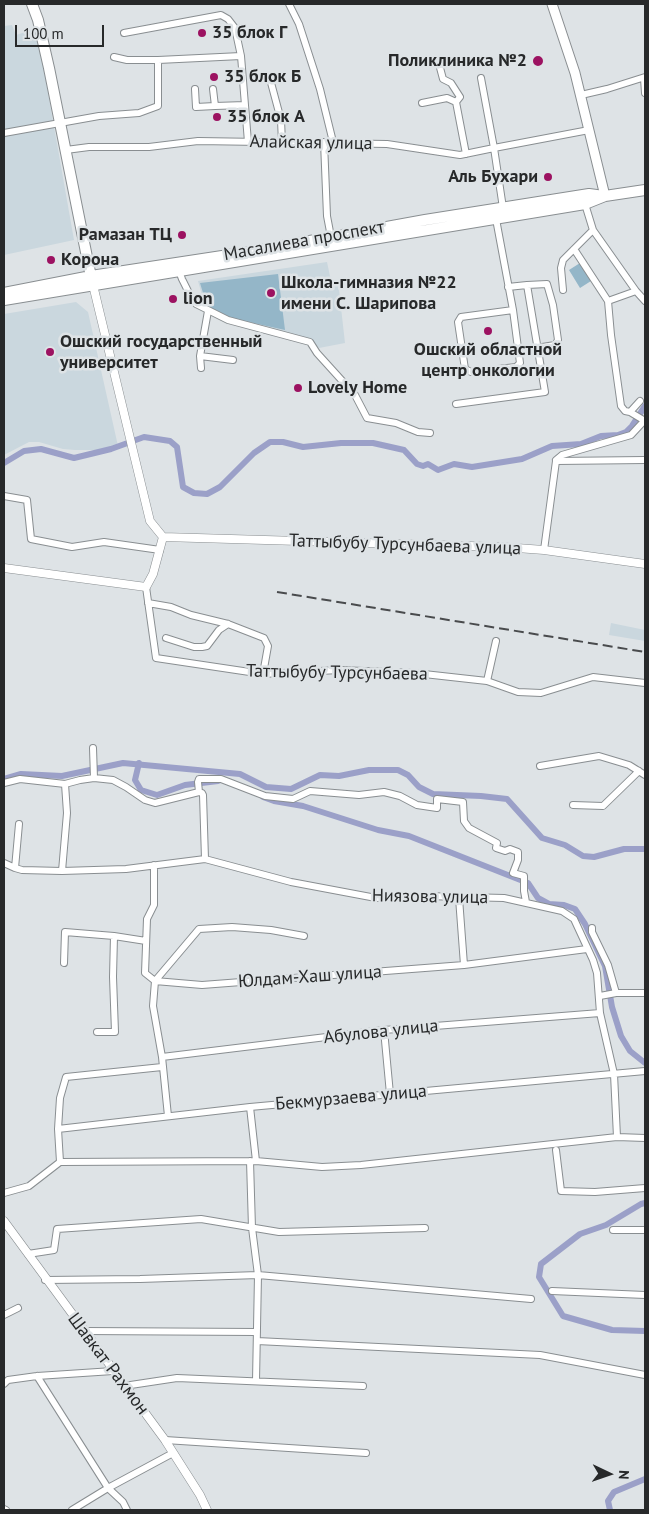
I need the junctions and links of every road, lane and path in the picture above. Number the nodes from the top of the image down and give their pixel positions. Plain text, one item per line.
1 (32, 4) edge
2 (37, 4) edge
3 (289, 4) edge
4 (552, 4) edge
5 (38, 20) junction
6 (124, 33) dead end
7 (241, 56) junction
8 (114, 58) dead end
9 (158, 60) junction
10 (439, 64) dead end
11 (481, 78) dead end
12 (644, 78) edge
13 (270, 79) dead end
14 (213, 88) dead end
15 (195, 89) dead end
16 (645, 93) edge
17 (581, 95) junction
18 (456, 102) junction
19 (422, 103) dead end
20 (245, 104) junction
21 (215, 106) junction
22 (60, 122) junction
23 (590, 130) junction
24 (4, 133) edge
25 (248, 142) junction
26 (324, 142) junction
27 (333, 142) junction
28 (282, 143) junction
29 (494, 148) junction
30 (66, 150) junction
31 (466, 154) junction
32 (645, 190) edge
33 (605, 196) junction
34 (585, 204) junction
35 (503, 208) junction
36 (496, 219) junction
37 (593, 230) junction
38 (331, 237) junction
39 (574, 249) junction
40 (179, 271) junction
41 (92, 281) junction
42 (527, 285) junction
43 (508, 288) junction
44 (563, 290) dead end
45 (636, 291) junction
46 (4, 293) edge
47 (4, 300) edge
48 (608, 301) junction
49 (645, 301) edge
50 (513, 310) junction
51 (208, 311) junction
52 (536, 348) junction
53 (200, 356) junction
54 (233, 360) dead end
55 (201, 368) dead end
56 (640, 401) dead end
57 (456, 404) dead end
58 (639, 417) edge
59 (430, 433) dead end
60 (556, 460) junction
61 (645, 460) edge
62 (4, 496) edge
63 (163, 537) junction
64 (160, 550) junction
65 (544, 550) junction
66 (645, 564) edge
67 (4, 568) edge
68 (146, 587) junction
69 (148, 603) junction
70 (228, 624) junction
71 (166, 638) dead end
72 (496, 641) dead end
73 (263, 674) junction
74 (487, 681) junction
75 (645, 683) edge
76 (93, 748) dead end
77 (540, 766) dead end
78 (642, 773) edge
79 (94, 776) junction
80 (4, 782) edge
81 (64, 784) junction
82 (198, 787) junction
83 (573, 805) dead end
84 (19, 824) dead end
85 (205, 859) junction
86 (4, 863) edge
87 (154, 865) junction
88 (15, 868) junction
89 (62, 871) junction
90 (460, 898) junction
91 (526, 902) junction
92 (592, 928) dead end
93 (114, 936) junction
94 (304, 936) dead end
95 (146, 941) junction
96 (587, 949) junction
97 (64, 963) dead end
98 (464, 965) junction
99 (155, 981) junction
100 (645, 993) edge
101 (614, 994) junction
102 (602, 996) junction
103 (600, 1014) junction
104 (384, 1030) junction
105 (97, 1032) dead end
106 (162, 1056) junction
107 (162, 1067) junction
108 (645, 1071) edge
109 (614, 1074) junction
110 (390, 1094) junction
111 (250, 1108) junction
112 (168, 1116) junction
113 (58, 1129) junction
114 (617, 1137) junction
115 (645, 1138) edge
116 (556, 1150) dead end
117 (253, 1161) junction
118 (60, 1162) junction
119 (645, 1188) edge
120 (4, 1192) edge
121 (4, 1221) edge
122 (252, 1228) junction
123 (425, 1228) dead end
124 (613, 1230) dead end
125 (645, 1230) edge
126 (28, 1254) junction
127 (258, 1275) junction
128 (45, 1280) junction
129 (552, 1291) dead end
130 (645, 1295) edge
131 (531, 1298) dead end
132 (18, 1308) dead end
133 (4, 1315) edge
134 (83, 1331) junction
135 (257, 1332) junction
136 (257, 1341) junction
137 (113, 1371) junction
138 (37, 1376) junction
139 (645, 1376) edge
140 (256, 1381) junction
141 (4, 1384) edge
142 (124, 1386) junction
143 (364, 1386) dead end
144 (165, 1440) junction
145 (172, 1453) junction
146 (366, 1453) dead end
147 (108, 1488) junction
148 (72, 1510) edge
149 (127, 1510) edge
150 (207, 1510) edge

1 - 5 main road
2 - 5 main road
3 - 27 street
4 - 17 main road
5 - 22 main road
6 - 7 street
7 - 9 street
7 - 20 street
8 - 9 street
9 - 22 street
10 - 18 street
11 - 29 street
12 - 16 street
12 - 17 street
13 - 28 street
14 - 21 street
15 - 21 street
17 - 23 main road
18 - 19 street
18 - 31 street
20 - 21 street
20 - 25 street
22 - 24 street
22 - 30 main road
23 - 29 street, Алайская улица
23 - 33 main road
25 - 28 street, Алайская улица
25 - 30 street, Алайская улица
26 - 27 street, Алайская улица
26 - 28 street, Алайская улица
26 - 38 street
27 - 31 street, Алайская улица
29 - 31 street, Алайская улица
29 - 35 street
30 - 41 main road
32 - 33 main road
33 - 34 main road
33 - 35 main road, Масалиева проспект
34 - 36 main road
34 - 37 street
35 - 38 main road, Масалиева проспект
36 - 40 main road
36 - 43 street
37 - 39 street
37 - 45 street
38 - 41 main road, Масалиева проспект
39 - 44 street
39 - 48 street
40 - 41 main road
40 - 51 street
41 - 46 main road, Масалиева проспект
41 - 47 main road, Масалиева проспект
41 - 63 street
42 - 43 street
42 - 52 street
42 - 52 street
43 - 50 street
45 - 48 street
45 - 49 street
48 - 58 street
50 - 50 street
51 - 53 street
51 - 59 street
52 - 57 street
53 - 54 street
53 - 55 street
56 - 58 street
58 - 60 street
60 - 61 street
60 - 65 street
62 - 64 street
63 - 64 street
63 - 65 street, Таттыбубу Турсунбаева улица
64 - 68 street
65 - 66 street, Таттыбубу Турсунбаева улица
67 - 68 street
68 - 69 street, Таттыбубу Турсунбаева
69 - 70 street
69 - 73 street, Таттыбубу Турсунбаева
70 - 71 street
70 - 73 street
72 - 74 street
73 - 74 street, Таттыбубу Турсунбаева
74 - 75 street, Таттыбубу Турсунбаева
76 - 79 street
77 - 78 street
78 - 83 street
79 - 81 street
79 - 82 street
80 - 81 street
81 - 89 street
82 - 85 street
82 - 91 street
84 - 88 street
85 - 87 street, Ниязова улица
85 - 90 street, Ниязова улица
86 - 88 street, Ниязова улица
87 - 89 street, Ниязова улица
87 - 95 street
88 - 89 street, Ниязова улица
90 - 91 street, Ниязова улица
90 - 98 street
91 - 96 street, Ниязова улица
92 - 101 street
93 - 95 street
93 - 97 street
93 - 105 street
94 - 99 street
95 - 99 street
96 - 98 street, Юлдам-Хаш улица
96 - 102 street, Ниязова улица
98 - 99 street, Юлдам-Хаш улица
99 - 106 street
100 - 101 street
101 - 102 street
102 - 103 street, Ниязова улица
103 - 104 street, Абулова улица
103 - 109 street, Ниязова улица
104 - 106 street, Абулова улица
104 - 110 street
106 - 107 street
107 - 112 street
107 - 113 street
108 - 109 street, Бекмурзаева улица
109 - 110 street, Бекмурзаева улица
109 - 114 street, Ниязова улица
110 - 111 street, Бекмурзаева улица
111 - 112 street, Бекмурзаева улица
111 - 117 street
112 - 113 street, Бекмурзаева улица
113 - 118 street
114 - 115 street
114 - 117 street
116 - 119 street
117 - 118 street
117 - 122 street
118 - 120 street
121 - 126 street, Шавкат Рахмон
122 - 123 street
122 - 126 street
122 - 127 street
124 - 125 street
126 - 128 street, Шавкат Рахмон
127 - 128 street
127 - 131 street
127 - 135 street
128 - 134 street, Шавкат Рахмон
129 - 130 street
132 - 133 street
134 - 135 street
134 - 137 street, Шавкат Рахмон
135 - 136 street
136 - 139 street
136 - 140 street
137 - 138 street
137 - 142 street, Шавкат Рахмон
138 - 141 street
138 - 147 street
140 - 142 street
140 - 143 street
142 - 144 street, Шавкат Рахмон
144 - 145 street, Шавкат Рахмон
144 - 146 street
145 - 147 street
145 - 150 street, Шавкат Рахмон
147 - 148 street
147 - 149 street

